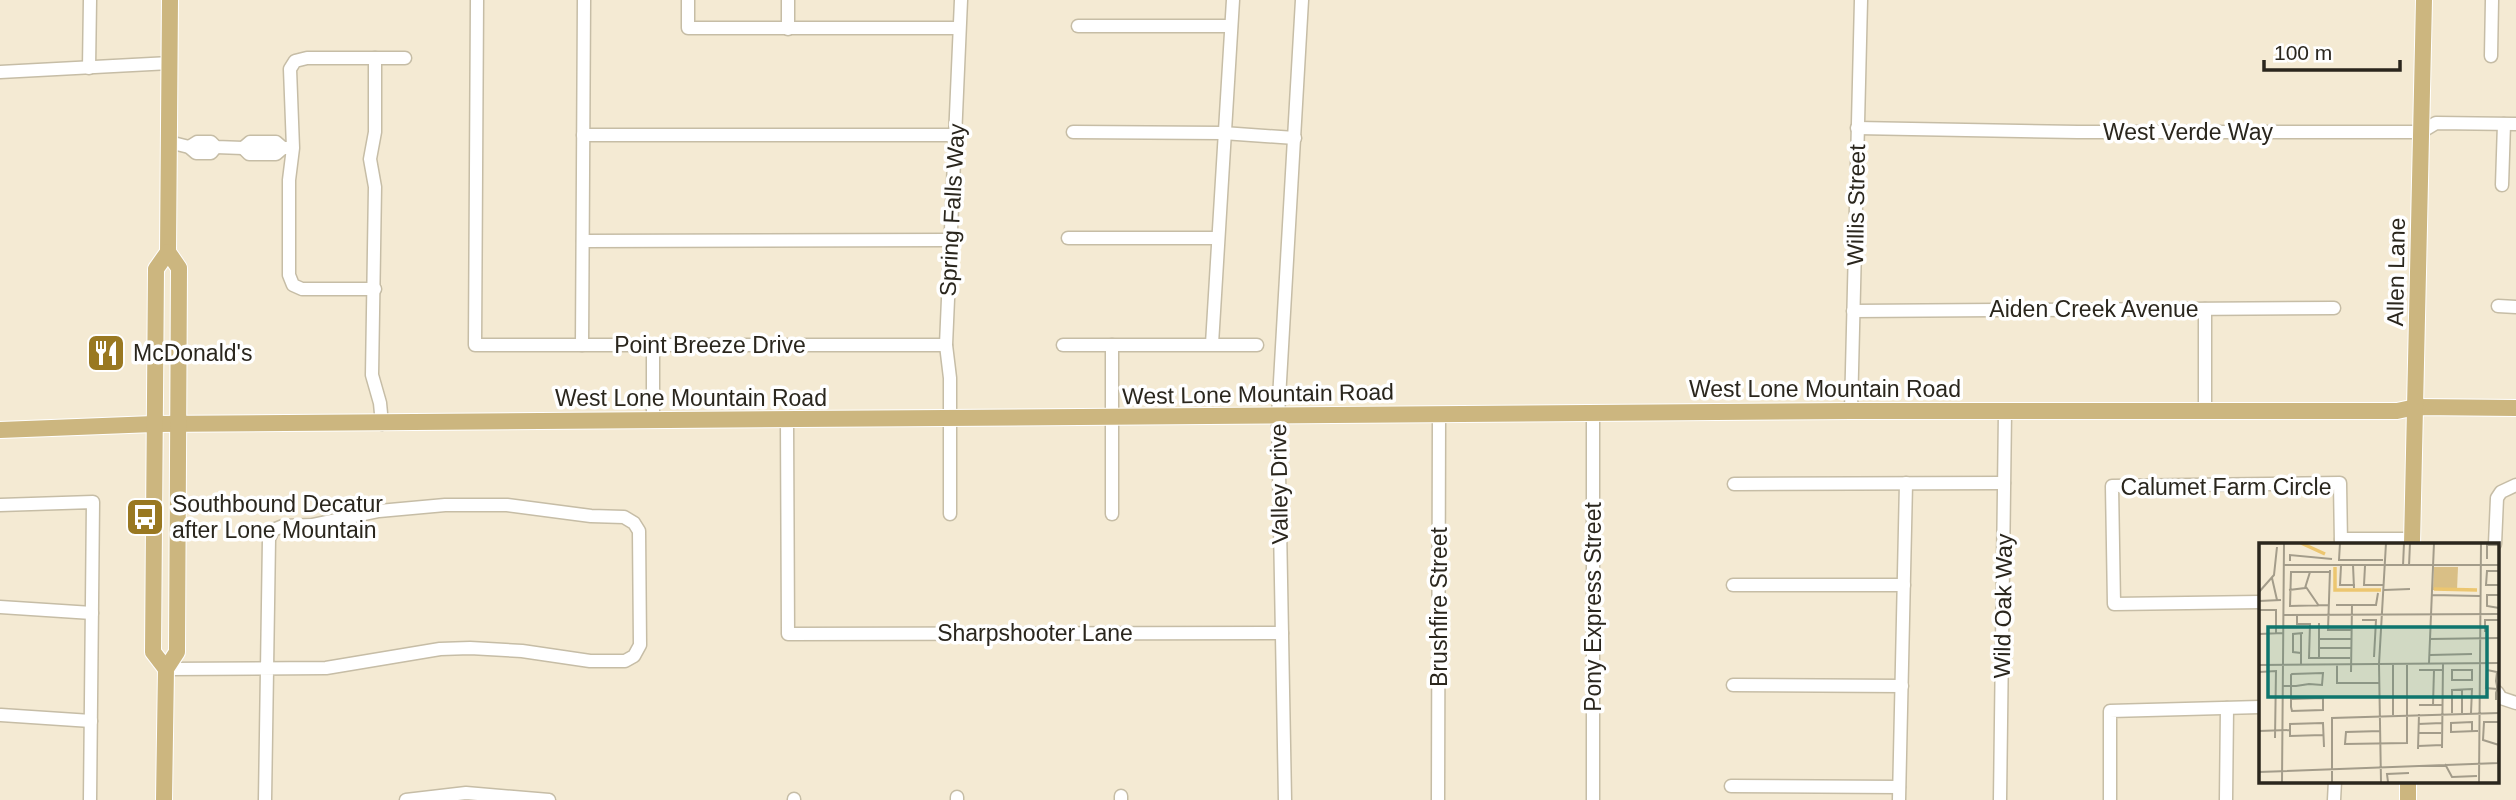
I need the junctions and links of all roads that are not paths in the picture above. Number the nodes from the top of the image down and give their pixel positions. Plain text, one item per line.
1 (90, 0) edge
2 (170, 0) edge
3 (477, 0) edge
4 (584, 0) edge
5 (688, 0) edge
6 (788, 0) edge
7 (961, 0) edge
8 (1233, 0) edge
9 (1302, 0) edge
10 (1861, 0) edge
11 (2424, 0) edge
12 (2492, 0) edge
13 (1078, 26) dead end
14 (1231, 26) junction
15 (788, 29) junction
16 (960, 29) junction
17 (2491, 56) dead end
18 (375, 58) junction
19 (405, 58) dead end
20 (170, 63) junction
21 (89, 68) junction
22 (0, 72) edge
23 (2510, 124) edge
24 (1857, 128) junction
25 (1073, 132) dead end
26 (2421, 132) junction
27 (1223, 133) junction
28 (583, 135) junction
29 (955, 135) junction
30 (1295, 138) junction
31 (169, 142) junction
32 (288, 148) junction
33 (2502, 185) dead end
34 (1068, 238) dead end
35 (1218, 238) junction
36 (950, 240) junction
37 (583, 241) junction
38 (168, 252) junction
39 (375, 289) junction
40 (2498, 306) dead end
41 (2516, 307) edge
42 (2334, 308) dead end
43 (2205, 309) junction
44 (1853, 311) junction
45 (1212, 344) junction
46 (582, 345) junction
47 (653, 345) junction
48 (946, 345) junction
49 (1063, 345) dead end
50 (1112, 345) junction
51 (1257, 345) dead end
52 (2416, 407) junction
53 (2516, 408) edge
54 (1851, 411) junction
55 (2005, 412) junction
56 (2205, 412) junction
57 (1594, 413) junction
58 (1439, 415) junction
59 (1278, 416) junction
60 (1111, 418) junction
61 (949, 419) junction
62 (653, 421) junction
63 (787, 421) junction
64 (154, 424) junction
65 (382, 424) junction
66 (179, 425) junction
67 (0, 430) edge
68 (1906, 483) junction
69 (2004, 483) junction
70 (1734, 484) dead end
71 (2516, 485) edge
72 (0, 505) edge
73 (1112, 513) dead end
74 (950, 514) dead end
75 (2341, 542) edge
76 (2412, 542) edge
77 (2495, 543) edge
78 (1904, 584) junction
79 (1733, 585) dead end
80 (2259, 602) edge
81 (0, 607) edge
82 (92, 613) junction
83 (1282, 633) junction
84 (166, 669) junction
85 (266, 670) junction
86 (1733, 685) dead end
87 (1902, 686) junction
88 (2499, 695) edge
89 (2516, 703) edge
90 (2259, 707) edge
91 (2227, 708) junction
92 (1, 715) edge
93 (91, 721) junction
94 (2335, 782) edge
95 (2408, 782) edge
96 (1731, 786) dead end
97 (1899, 794) edge
98 (90, 800) edge
99 (164, 800) edge
100 (265, 800) edge
101 (406, 800) edge
102 (549, 800) edge
103 (1285, 800) edge
104 (1438, 800) edge
105 (1593, 800) edge
106 (2000, 800) edge
107 (2110, 800) edge
108 (2226, 800) edge
109 (2334, 800) edge
110 (2408, 800) edge

1 - 21 street
2 - 20 main road
3 - 46 street, Point Breeze Drive
4 - 28 street
5 - 15 street
6 - 15 street
7 - 16 street, Spring Falls Way
8 - 14 street
9 - 30 street, Valley Drive
10 - 24 street, Willis Street
11 - 26 main road, Allen Lane
12 - 17 street
13 - 14 street
14 - 27 street
15 - 16 street
16 - 29 street, Spring Falls Way
18 - 19 street
18 - 32 street
18 - 39 street
20 - 21 street
20 - 31 main road
21 - 22 street
23 - 26 street, West Verde Way
23 - 33 street
24 - 26 street, West Verde Way
24 - 44 street, Willis Street
25 - 27 street
26 - 52 main road, Allen Lane
27 - 30 street
27 - 35 street
28 - 29 street
28 - 37 street
29 - 36 street, Spring Falls Way
30 - 59 street, Valley Drive
31 - 32 street
31 - 38 main road
32 - 39 street
34 - 35 street
35 - 45 street
36 - 37 street
36 - 48 street, Spring Falls Way
37 - 46 street
38 - 64 main road
38 - 66 main road
39 - 65 street
40 - 41 street
42 - 43 street, Aiden Creek Avenue
43 - 44 street, Aiden Creek Avenue
43 - 56 street
44 - 54 street, Willis Street
45 - 50 street
45 - 51 street
46 - 47 street, Point Breeze Drive
47 - 48 street, Point Breeze Drive
47 - 62 street
48 - 61 street, Spring Falls Way
49 - 50 street
50 - 60 street
52 - 53 main road, West Lone Mountain Road
52 - 56 main road, West Lone Mountain Road
52 - 76 main road, Allen Lane
54 - 55 main road, West Lone Mountain Road
54 - 57 main road, West Lone Mountain Road
55 - 56 main road, West Lone Mountain Road
55 - 69 street, Wild Oak Way
57 - 58 main road, West Lone Mountain Road
57 - 105 street, Pony Express Street
58 - 59 main road, West Lone Mountain Road
58 - 104 street, Brushfire Street
59 - 60 main road, West Lone Mountain Road
59 - 83 street, Valley Drive
60 - 61 main road, West Lone Mountain Road
60 - 73 street
61 - 63 main road, West Lone Mountain Road
61 - 74 street, Spring Falls Way
62 - 63 main road, West Lone Mountain Road
62 - 65 main road, West Lone Mountain Road
63 - 83 street, Sharpshooter Lane
64 - 66 main road, West Lone Mountain Road
64 - 67 main road, West Lone Mountain Road
64 - 84 main road
65 - 66 main road, West Lone Mountain Road
66 - 84 main road
68 - 69 street
68 - 70 street
68 - 78 street
69 - 106 street, Wild Oak Way
71 - 77 street
72 - 82 street
75 - 76 street, Calumet Farm Circle
75 - 80 street, Calumet Farm Circle
78 - 79 street
78 - 87 street
81 - 82 street
82 - 93 street
83 - 103 street, Valley Drive
84 - 85 street
84 - 99 main road
85 - 85 street
85 - 100 street
86 - 87 street
87 - 97 street
88 - 89 street
90 - 91 street
91 - 107 street
91 - 108 street
92 - 93 street
93 - 98 street
94 - 109 street
95 - 110 main road
96 - 97 street
101 - 102 street

